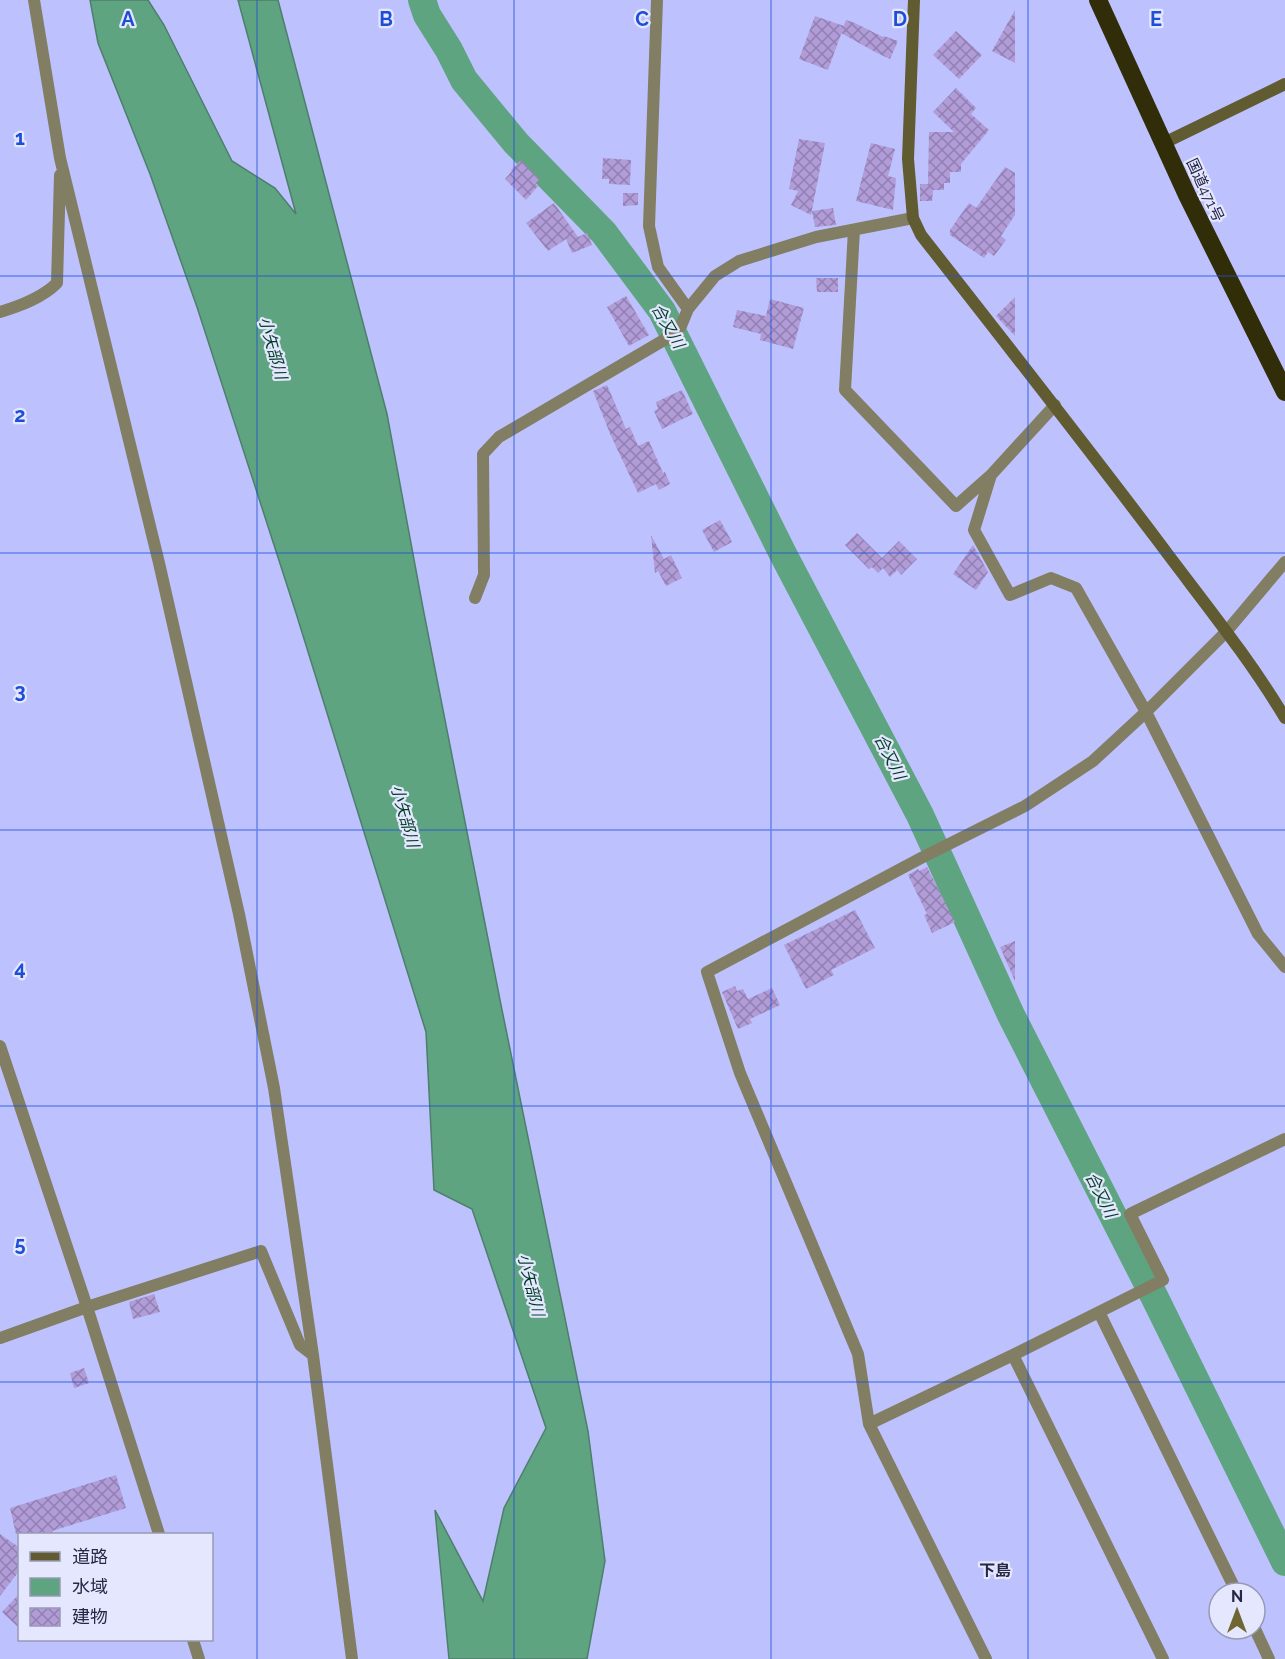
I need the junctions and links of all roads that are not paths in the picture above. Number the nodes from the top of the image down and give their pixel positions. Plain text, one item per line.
1 (34, 0) edge
2 (657, 0) edge
3 (914, 0) edge
4 (1098, 0) edge
5 (1285, 84) edge
6 (1164, 143) junction
7 (60, 158) junction
8 (913, 218) junction
9 (854, 230) junction
10 (688, 309) junction
11 (0, 312) edge
12 (1285, 392) edge
13 (1055, 405) junction
14 (991, 475) junction
15 (1285, 562) edge
16 (475, 598) dead end
17 (1226, 632) junction
18 (1146, 712) junction
19 (1285, 718) edge
20 (1285, 968) edge
21 (0, 1046) edge
22 (1285, 1138) edge
23 (87, 1307) junction
24 (1099, 1312) junction
25 (0, 1338) edge
26 (313, 1355) junction
27 (1013, 1355) junction
28 (869, 1424) junction
29 (159, 1533) edge
30 (1231, 1581) edge
31 (193, 1641) edge
32 (1261, 1641) edge
33 (199, 1659) edge
34 (352, 1659) edge
35 (986, 1659) edge
36 (1163, 1659) edge
37 (1269, 1659) edge

1 - 7 street
2 - 10 street
3 - 8 street
4 - 6 highway, 国道471号
5 - 6 street
6 - 12 highway, 国道471号
7 - 11 street
7 - 26 street
8 - 9 street
8 - 13 street
9 - 10 street
9 - 14 street
10 - 16 street
13 - 14 street
13 - 17 street
14 - 18 street
15 - 17 street
17 - 18 street
17 - 19 street
18 - 20 street
18 - 28 street
21 - 23 street
22 - 24 street
23 - 25 street
23 - 26 street
23 - 29 street
24 - 27 street
24 - 30 street
26 - 34 street
27 - 28 street
27 - 36 street
28 - 35 street
31 - 33 street
32 - 37 street

